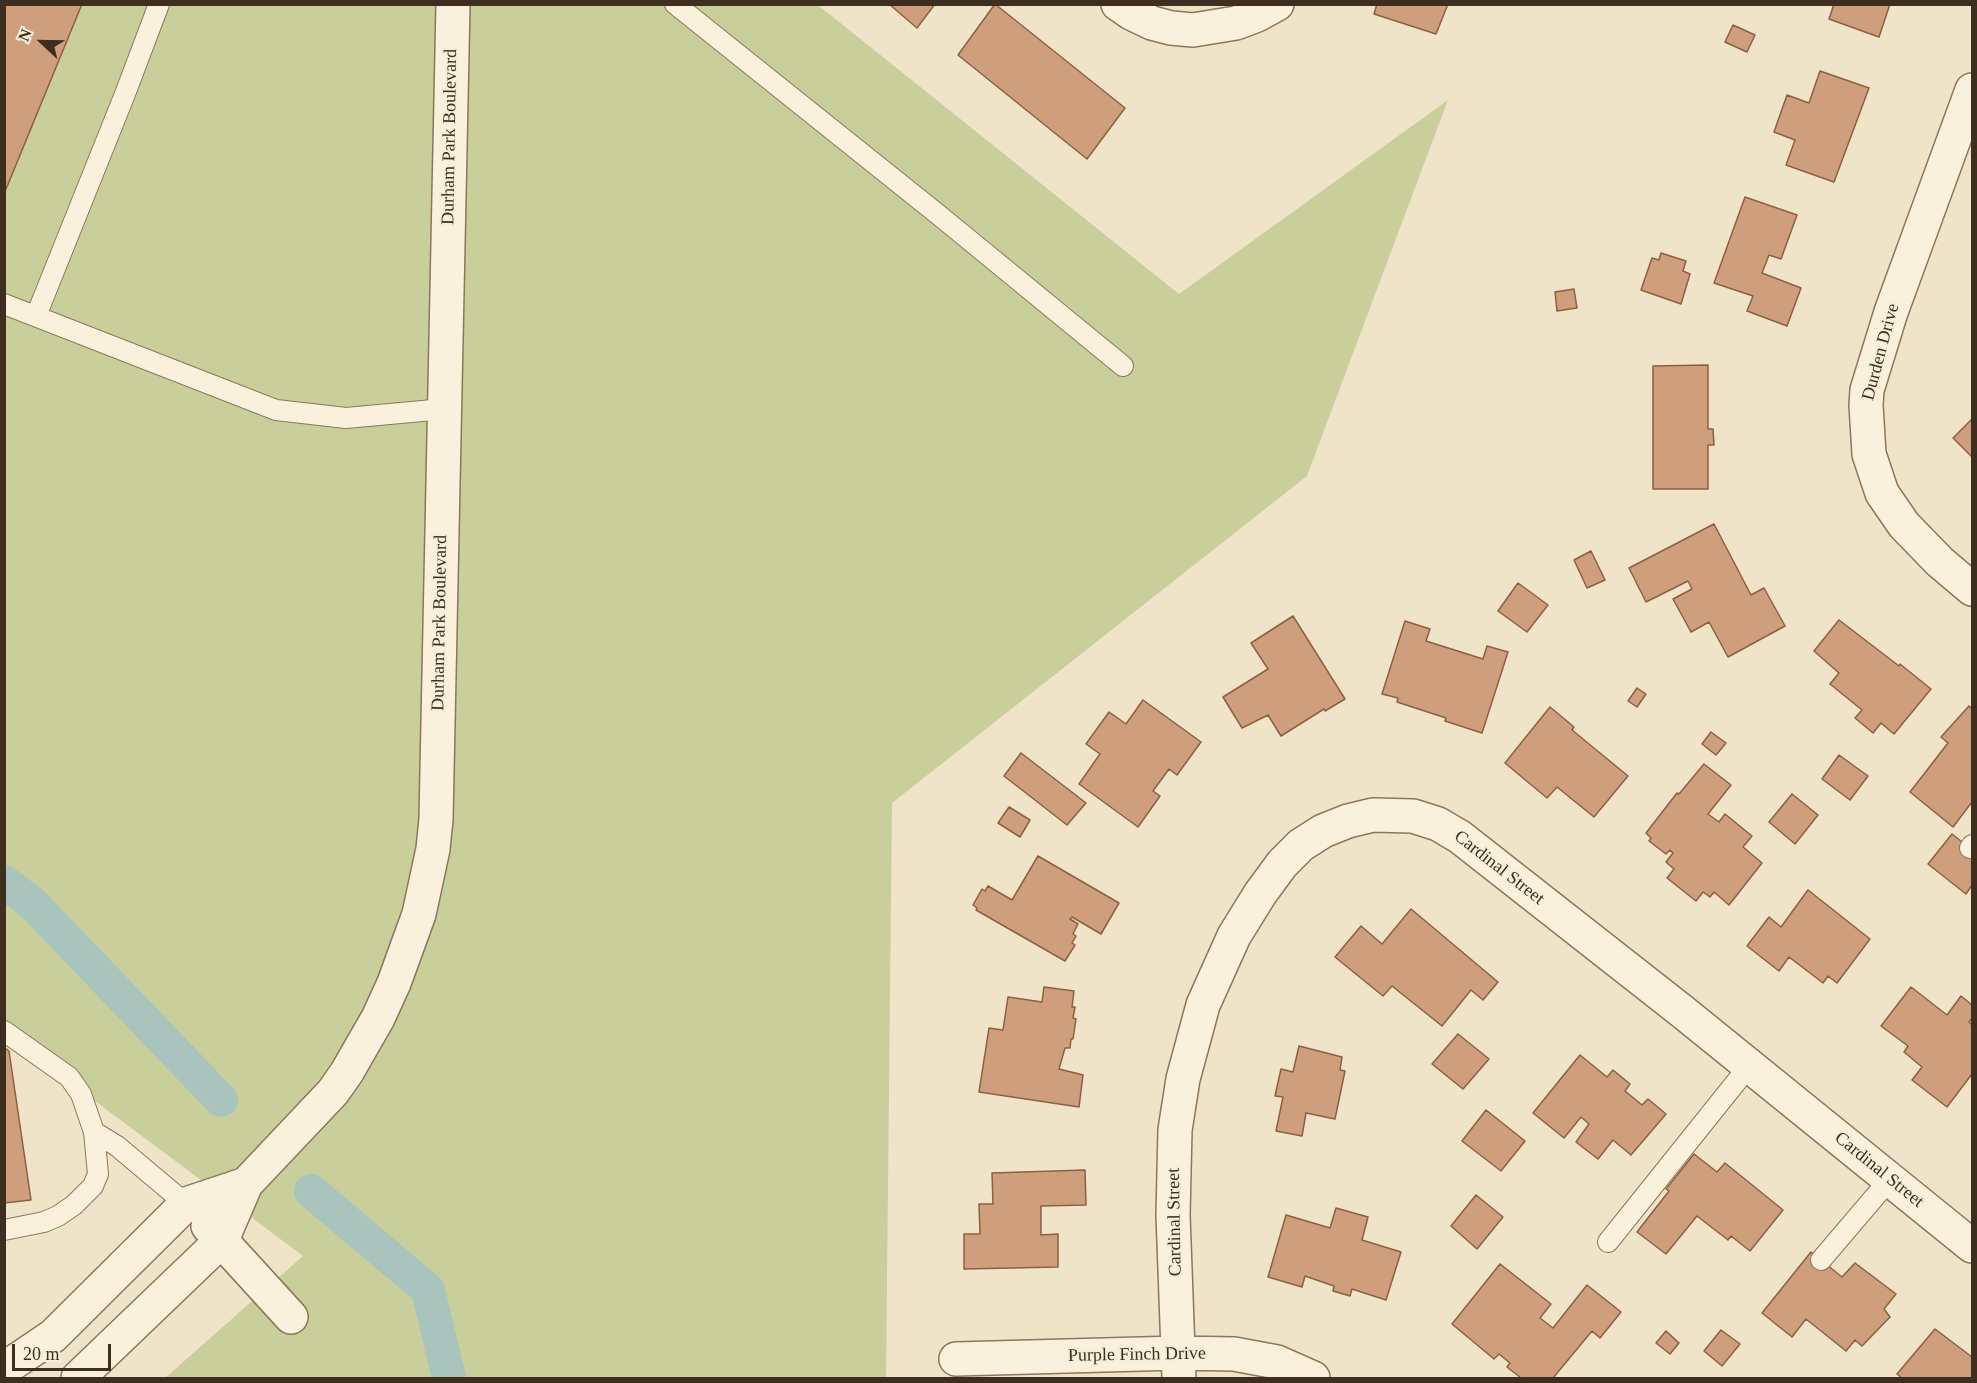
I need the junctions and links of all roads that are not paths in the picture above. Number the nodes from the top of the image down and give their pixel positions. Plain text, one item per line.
1 (159, 4) edge
2 (453, 4) edge
3 (675, 4) edge
4 (1118, 4) edge
5 (1277, 4) edge
6 (1970, 104) edge
7 (4, 304) edge
8 (36, 316) junction
9 (1123, 366) dead end
10 (444, 409) junction
11 (1972, 589) edge
12 (4, 1030) edge
13 (1749, 1066) junction
14 (94, 1132) junction
15 (1890, 1179) junction
16 (246, 1184) junction
17 (186, 1204) junction
18 (4, 1230) edge
19 (222, 1240) junction
20 (1608, 1242) dead end
21 (1972, 1246) edge
22 (1821, 1260) dead end
23 (291, 1317) dead end
24 (956, 1359) dead end
25 (1179, 1366) edge
26 (1041, 1368) edge
27 (4, 1369) edge
28 (78, 1378) edge
29 (1313, 1378) edge

1 - 8 lane
2 - 10 street, Durham Park Boulevard
3 - 9 lane
4 - 5 street
6 - 11 street, Durden Drive
7 - 8 lane
8 - 10 lane
10 - 16 street, Durham Park Boulevard
12 - 14 lane
13 - 15 street, Cardinal Street
13 - 20 lane
13 - 25 street, Cardinal Street
14 - 17 lane
14 - 18 lane
15 - 21 street, Cardinal Street
15 - 22 lane
16 - 17 street, Durham Park Boulevard
16 - 19 street, Durham Park Boulevard
17 - 19 street
17 - 27 street, Durham Park Boulevard
19 - 23 street
19 - 28 street, Durham Park Boulevard
24 - 26 street, Purple Finch Drive
25 - 26 street, Purple Finch Drive
25 - 29 street, Purple Finch Drive

